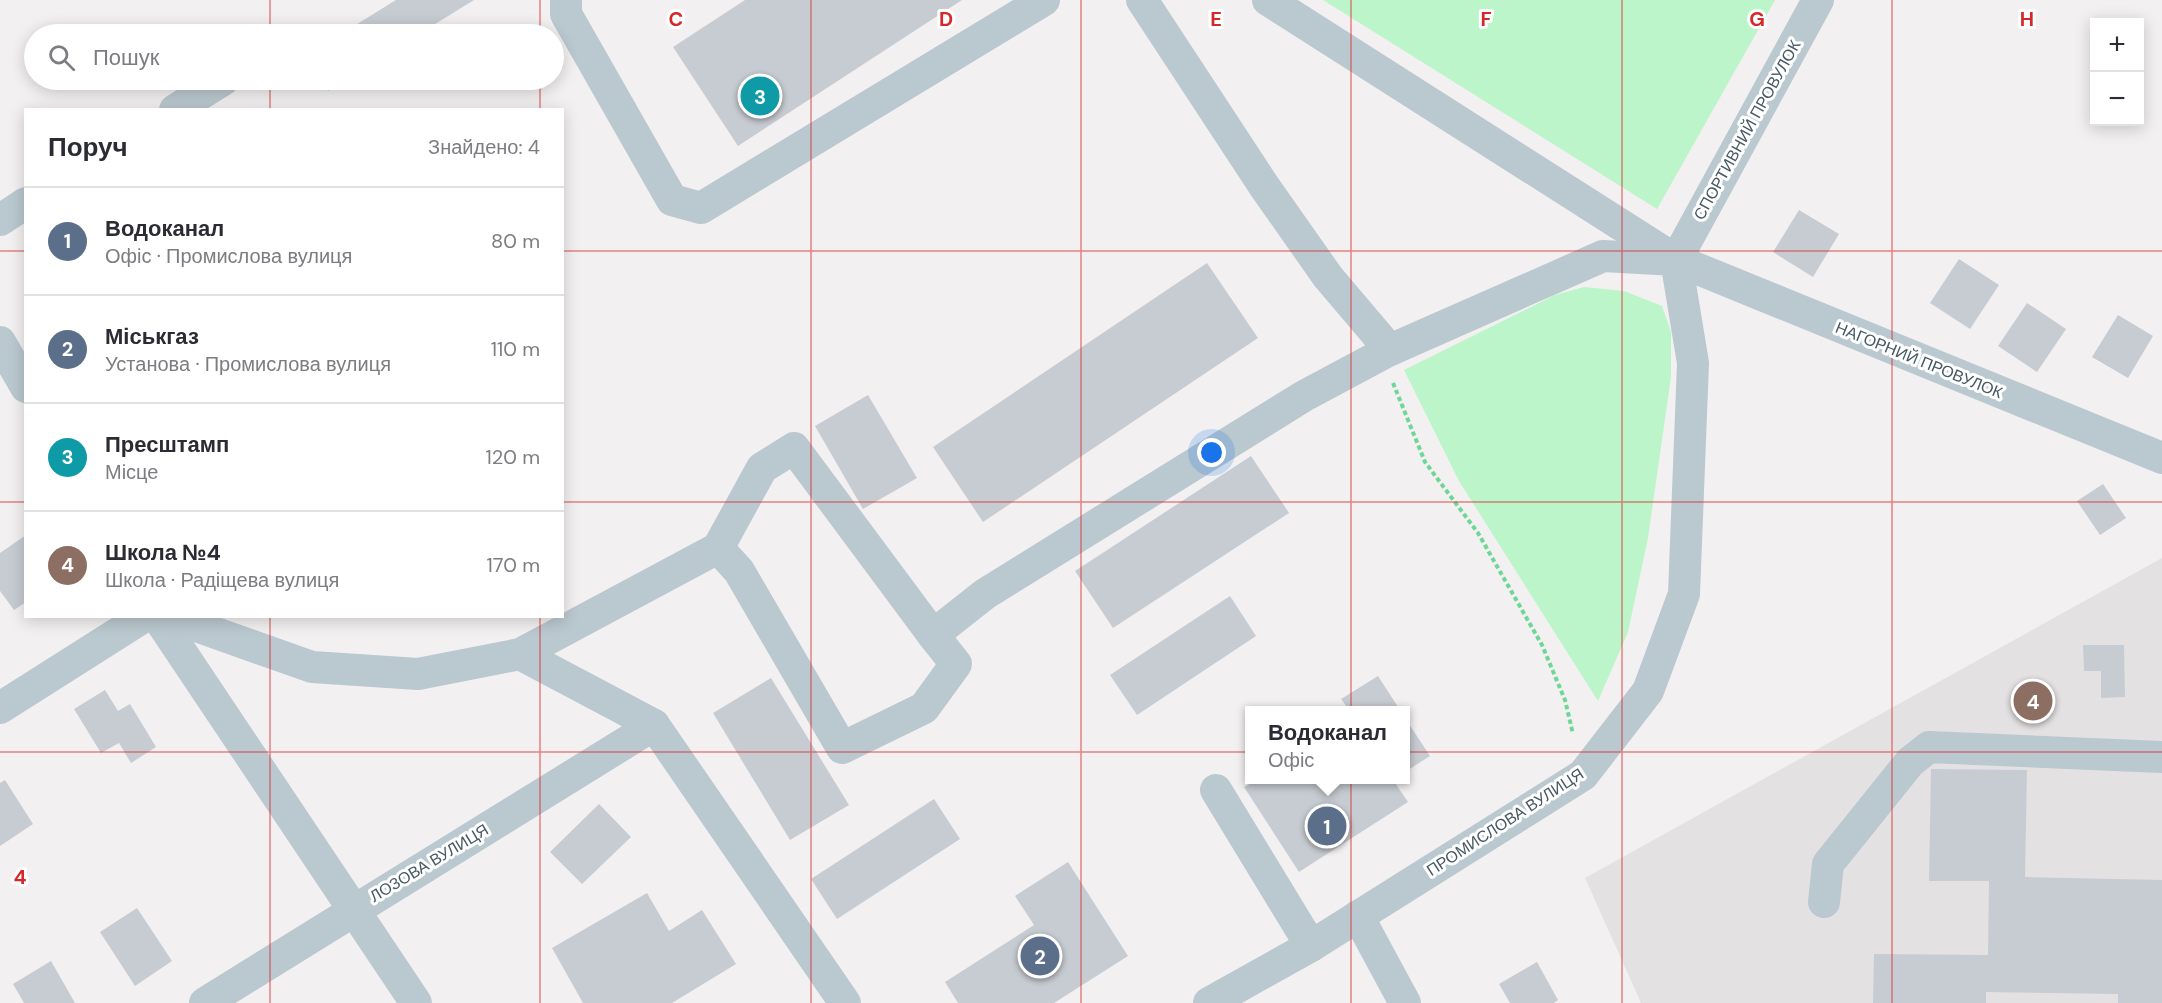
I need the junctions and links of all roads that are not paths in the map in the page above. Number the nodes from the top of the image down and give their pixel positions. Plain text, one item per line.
1 (566, 0) edge
2 (1044, 0) edge
3 (1142, 0) edge
4 (1268, 0) edge
5 (1818, 0) edge
6 (207, 90) edge
7 (178, 108) edge
8 (24, 204) edge
9 (0, 220) edge
10 (1676, 260) junction
11 (0, 342) edge
12 (1389, 350) junction
13 (24, 384) edge
14 (2156, 462) edge
15 (718, 548) junction
16 (142, 618) edge
17 (158, 618) edge
18 (174, 618) edge
19 (933, 636) junction
20 (520, 654) junction
21 (0, 708) edge
22 (654, 725) junction
23 (2162, 757) edge
24 (1216, 790) dead end
25 (1824, 902) dead end
26 (352, 910) junction
27 (1359, 916) junction
28 (1311, 946) junction
29 (204, 1003) edge
30 (416, 1003) edge
31 (845, 1003) edge
32 (1209, 1003) edge
33 (1405, 1003) edge

1 - 2 street
3 - 12 street
4 - 10 street
5 - 10 street, СПОРТИВНИЙ ПРОВУЛОК
6 - 7 street
8 - 9 street
10 - 12 street
10 - 14 street, НАГОРНИЙ ПРОВУЛОК
10 - 27 street, ПРОМИСЛОВА ВУЛИЦЯ
11 - 13 street
12 - 19 street
15 - 19 street
15 - 19 street
15 - 20 street
16 - 21 street
17 - 26 street
18 - 20 street
20 - 22 street
22 - 26 street, ЛОЗОВА ВУЛИЦЯ
22 - 31 street
23 - 25 street
24 - 28 street
26 - 29 street, ЛОЗОВА ВУЛИЦЯ
26 - 30 street
27 - 28 street, ПРОМИСЛОВА ВУЛИЦЯ
27 - 33 street
28 - 32 street, ПРОМИСЛОВА ВУЛИЦЯ

